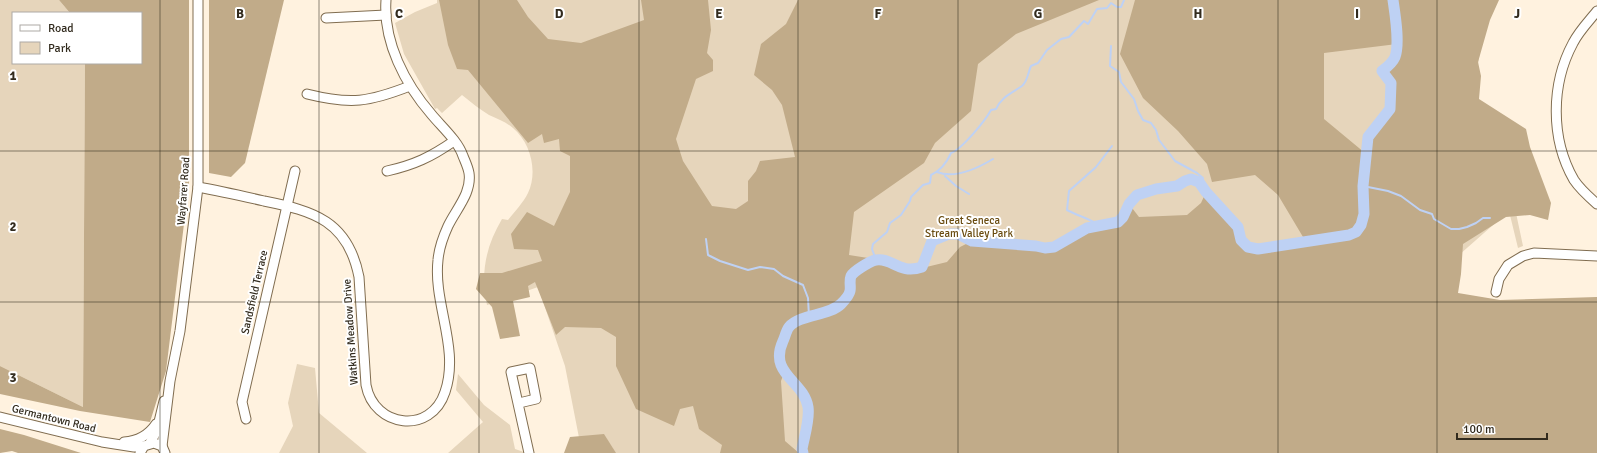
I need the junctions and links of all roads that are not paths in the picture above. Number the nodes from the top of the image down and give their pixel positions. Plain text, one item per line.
1 (198, 0) edge
2 (386, 0) edge
3 (1597, 11) edge
4 (386, 15) junction
5 (326, 18) dead end
6 (410, 86) junction
7 (307, 94) dead end
8 (454, 141) junction
9 (295, 170) dead end
10 (387, 170) dead end
11 (198, 186) junction
12 (1597, 204) edge
13 (287, 206) junction
14 (1597, 256) edge
15 (1496, 292) dead end
16 (170, 381) junction
17 (519, 403) dead end
18 (0, 417) edge
19 (246, 419) dead end
20 (158, 423) junction
21 (102, 442) junction
22 (145, 447) edge
23 (165, 451) edge
24 (129, 453) edge
25 (529, 453) edge

1 - 11 street, Wayfarer Road
2 - 4 street, Watkins Meadow Drive
3 - 12 street
4 - 5 street
4 - 6 street, Watkins Meadow Drive
6 - 7 street
6 - 8 street, Watkins Meadow Drive
8 - 10 street
8 - 13 street, Watkins Meadow Drive
9 - 13 street, Sandsfield Terrace
11 - 13 street, Watkins Meadow Drive
11 - 16 street, Wayfarer Road
13 - 19 street, Sandsfield Terrace
14 - 15 street
16 - 20 street, Wayfarer Road
16 - 23 street, Wayfarer Road
17 - 25 street
18 - 21 street, Germantown Road
20 - 21 street
20 - 22 street, Wayfarer Road
21 - 22 street, Germantown Road
21 - 24 street, Germantown Road
22 - 23 street, Germantown Road

